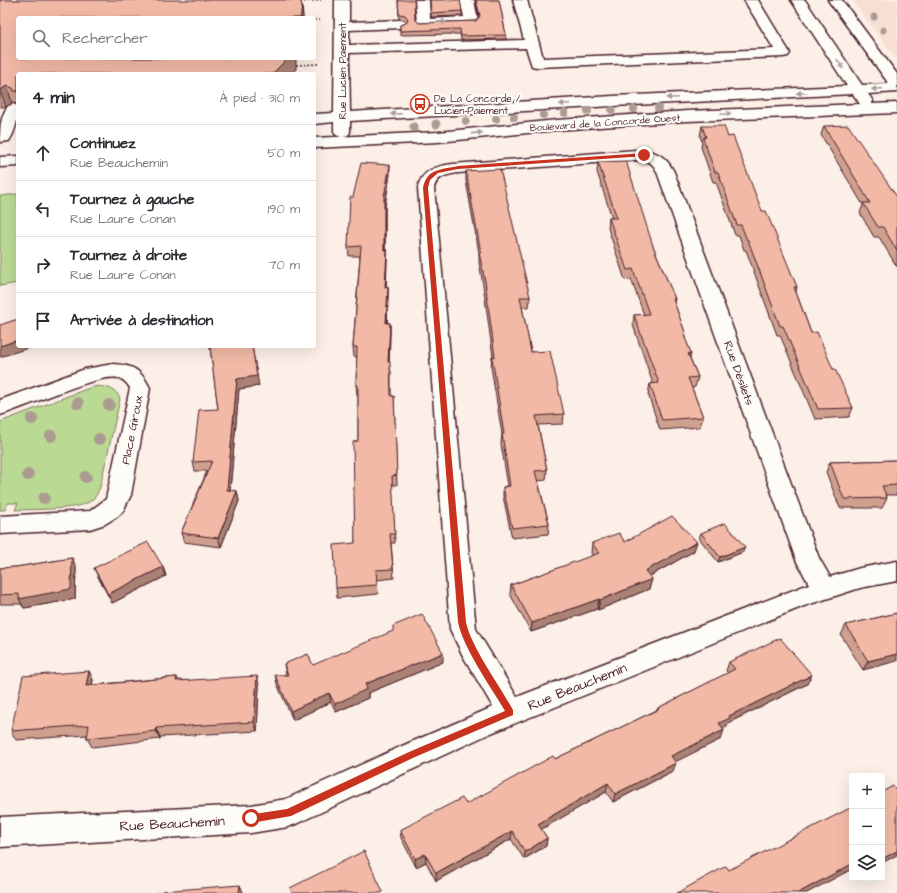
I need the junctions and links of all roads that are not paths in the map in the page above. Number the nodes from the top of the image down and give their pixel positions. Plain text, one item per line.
1 (342, 0) edge
2 (422, 0) edge
3 (466, 0) edge
4 (520, 0) edge
5 (751, 0) edge
6 (798, 0) edge
7 (835, 0) edge
8 (400, 24) edge
9 (342, 26) junction
10 (532, 44) junction
11 (342, 49) junction
12 (897, 84) edge
13 (897, 88) edge
14 (858, 91) junction
15 (870, 108) junction
16 (897, 108) edge
17 (13, 109) edge
18 (341, 117) junction
19 (316, 119) edge
20 (7, 137) edge
21 (343, 141) junction
22 (316, 143) edge
23 (16, 161) edge
24 (0, 162) edge
25 (0, 408) edge
26 (0, 525) edge
27 (897, 571) edge
28 (824, 589) junction
29 (511, 712) junction
30 (0, 832) edge

1 - 9 street, Rue Lucien Paiement
2 -> 3 street
4 - 10 street
5 - 10 street
6 -> 14 street
7 - 12 street
8 - 9 street
9 - 11 street, Rue Lucien Paiement
10 - 11 street
11 - 18 street, Rue Lucien Paiement
13 -> 14 street, Boulevard de la Concorde Ouest
14 - 15 street
14 -> 18 street, Boulevard de la Concorde Ouest
15 - 16 street, Boulevard de la Concorde Ouest
21 -> 15 street, Boulevard de la Concorde Ouest
17 - 20 street
18 - 19 street, Boulevard de la Concorde Ouest
18 - 21 street, Rue Lucien Paiement
21 - 22 street, Boulevard de la Concorde Ouest
23 - 24 street
25 - 26 street, Place Giroux
27 - 28 street, Rue Beauchemin
28 - 29 street, Rue Beauchemin
28 - 29 street, Rue Désilets
29 - 30 street, Rue Beauchemin

